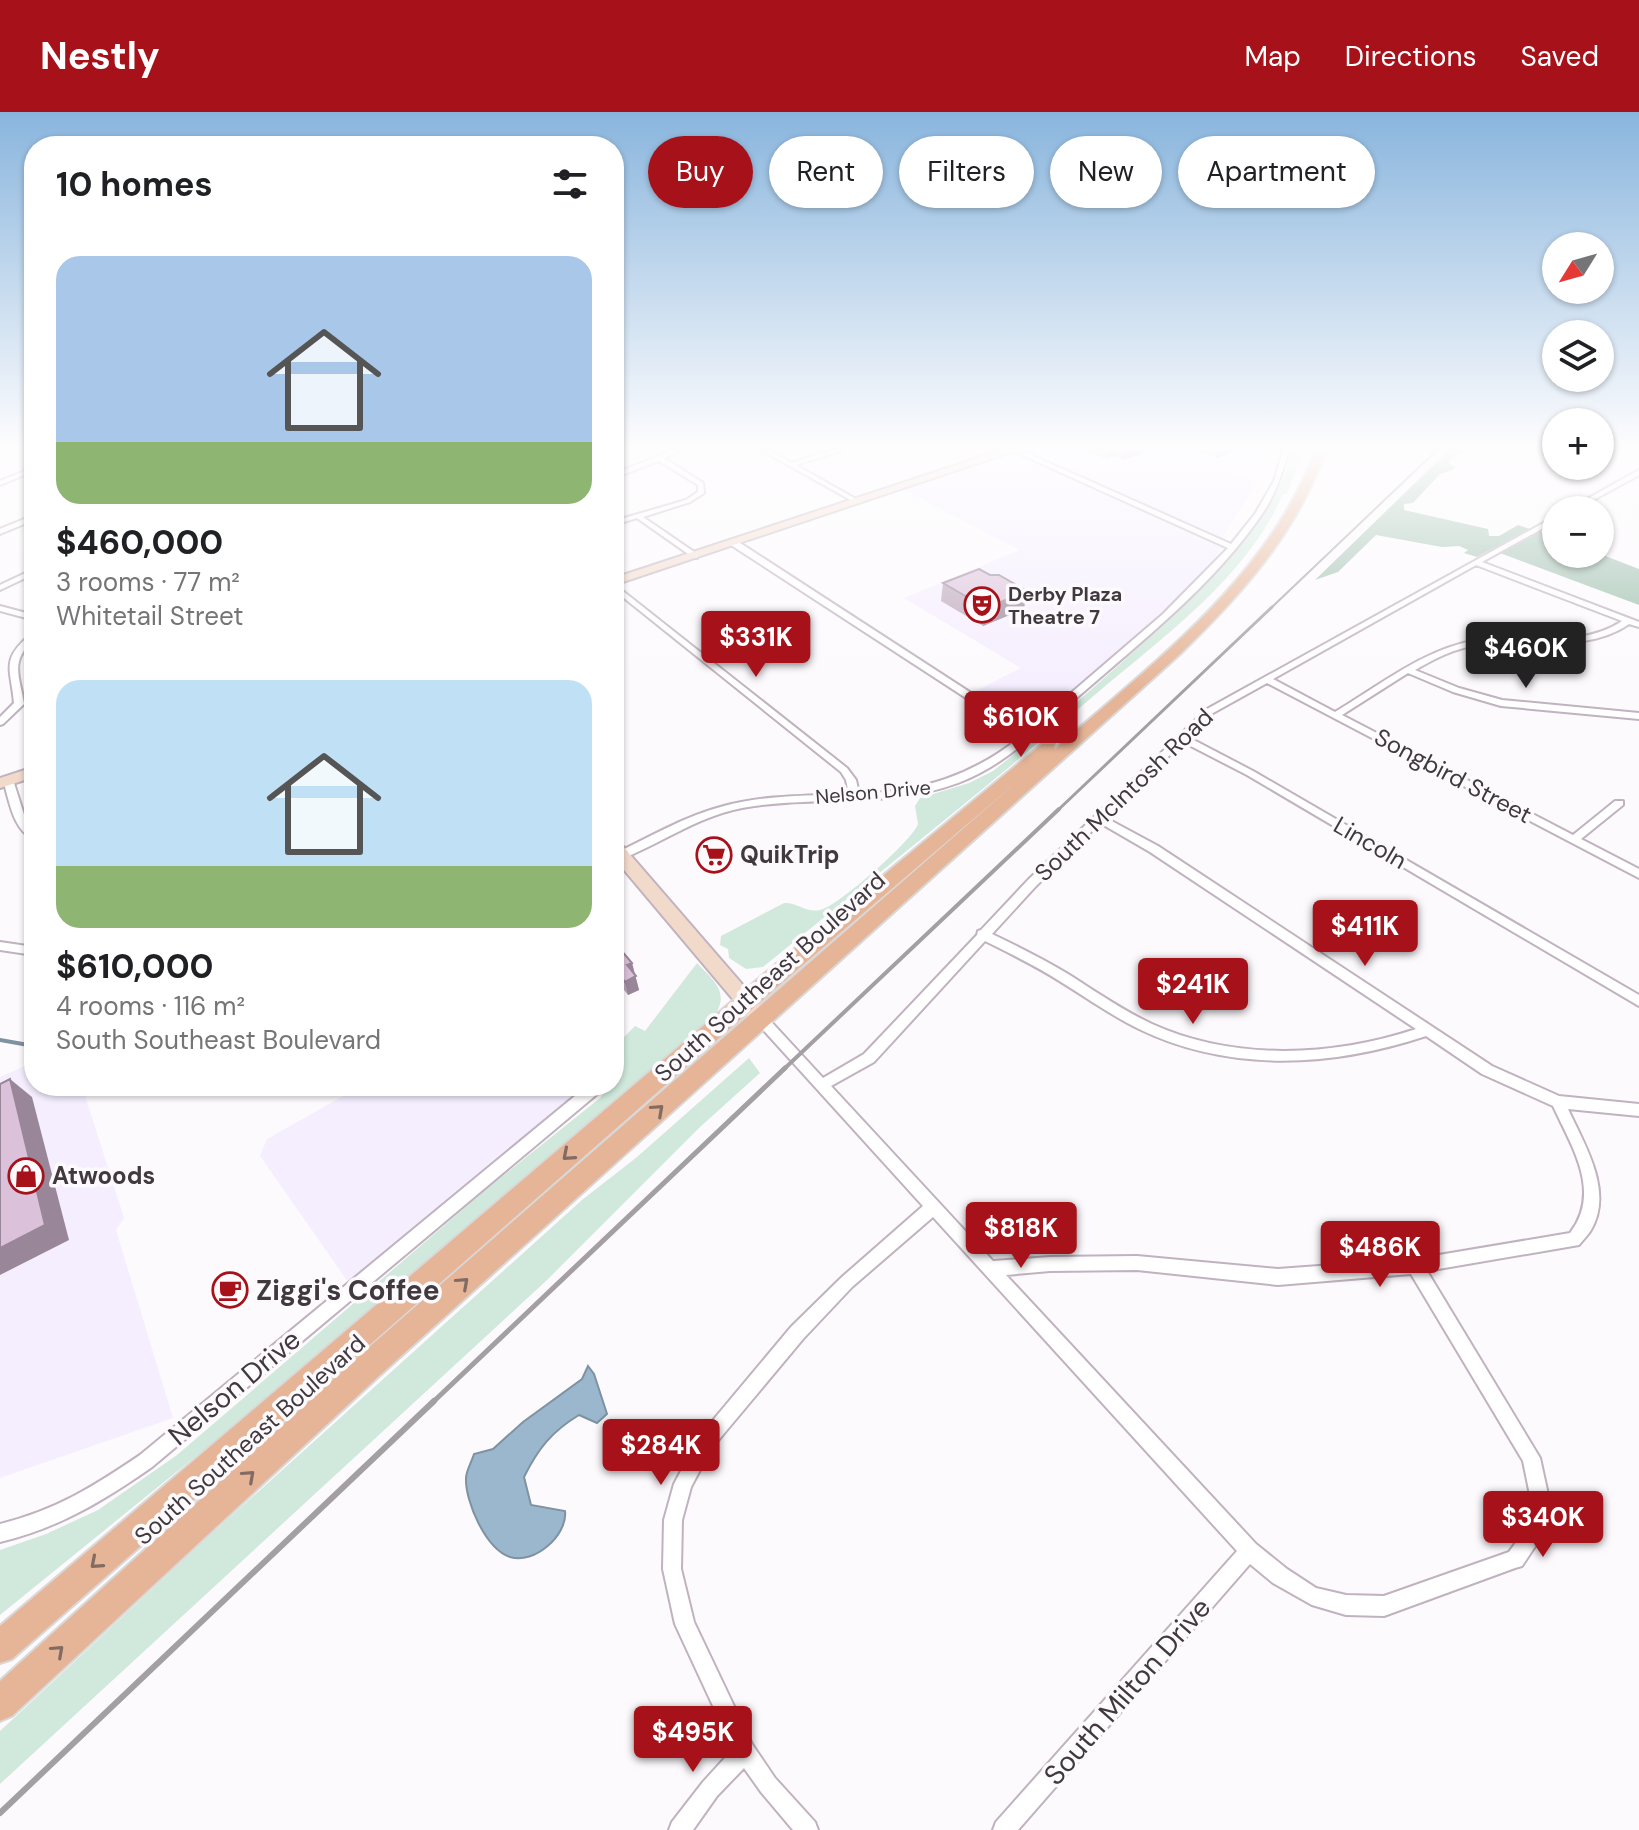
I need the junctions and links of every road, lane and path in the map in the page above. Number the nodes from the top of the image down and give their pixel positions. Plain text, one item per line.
1 (658, 530) edge
2 (773, 530) edge
3 (1194, 530) edge
4 (1244, 530) edge
5 (1281, 530) edge
6 (1535, 530) edge
7 (734, 543) junction
8 (1232, 547) junction
9 (694, 556) junction
10 (1477, 563) junction
11 (24, 576) edge
12 (624, 580) edge
13 (0, 588) edge
14 (624, 592) edge
15 (0, 608) edge
16 (24, 615) edge
17 (1628, 621) junction
18 (1639, 625) edge
19 (24, 645) edge
20 (1410, 671) junction
21 (1266, 679) junction
22 (1336, 715) junction
23 (1639, 716) edge
24 (0, 722) edge
25 (1028, 734) junction
26 (1181, 737) junction
27 (24, 775) edge
28 (4, 782) edge
29 (854, 796) junction
30 (1619, 803) dead end
31 (1098, 818) junction
32 (24, 827) edge
33 (1574, 840) junction
34 (624, 851) edge
35 (624, 863) edge
36 (1639, 874) edge
37 (982, 934) junction
38 (0, 946) edge
39 (24, 950) edge
40 (1639, 1001) edge
41 (753, 1010) junction
42 (1426, 1031) junction
43 (822, 1085) junction
44 (585, 1096) edge
45 (1558, 1102) junction
46 (1639, 1110) edge
47 (934, 1206) junction
48 (1415, 1266) junction
49 (993, 1269) junction
50 (0, 1533) edge
51 (1249, 1551) junction
52 (0, 1647) edge
53 (0, 1704) edge
54 (745, 1751) junction
55 (680, 1830) edge
56 (807, 1830) edge
57 (1004, 1830) edge

1 - 9 street
2 - 7 main road
3 - 8 street
4 - 8 street, Nelson Drive
5 - 41 main road, South Southeast Boulevard
6 - 10 street, South McIntosh Road
7 - 9 main road
7 - 25 street
8 - 25 street, Nelson Drive
9 - 12 main road
10 - 17 street
10 - 21 street, South McIntosh Road
11 - 13 street
14 - 29 street
15 - 16 street
17 - 18 street
17 - 20 street
19 - 24 street
20 - 22 street
20 - 23 street
21 - 22 street, Songbird Street
21 - 26 street, South McIntosh Road
22 - 33 street, Songbird Street
25 - 29 street, Nelson Drive
26 - 31 street, South McIntosh Road
26 - 40 street, Lincoln
27 - 28 main road
28 - 32 street
29 - 34 street, Nelson Drive
30 - 33 street
31 - 37 street, South McIntosh Road
31 - 42 street
33 - 36 street, Songbird Street
35 - 41 main road
37 - 42 street
37 - 43 street, South McIntosh Road
38 - 39 street
41 - 43 street
41 -> 52 main road, South Southeast Boulevard
53 -> 41 main road, South Southeast Boulevard
42 - 45 street
43 - 47 street
44 - 50 street, Nelson Drive
45 - 46 street
45 - 48 street
47 - 49 street
47 - 54 street
48 - 49 street
48 - 51 street
49 - 51 street
51 - 57 street, South Milton Drive
54 - 55 street
54 - 56 street

